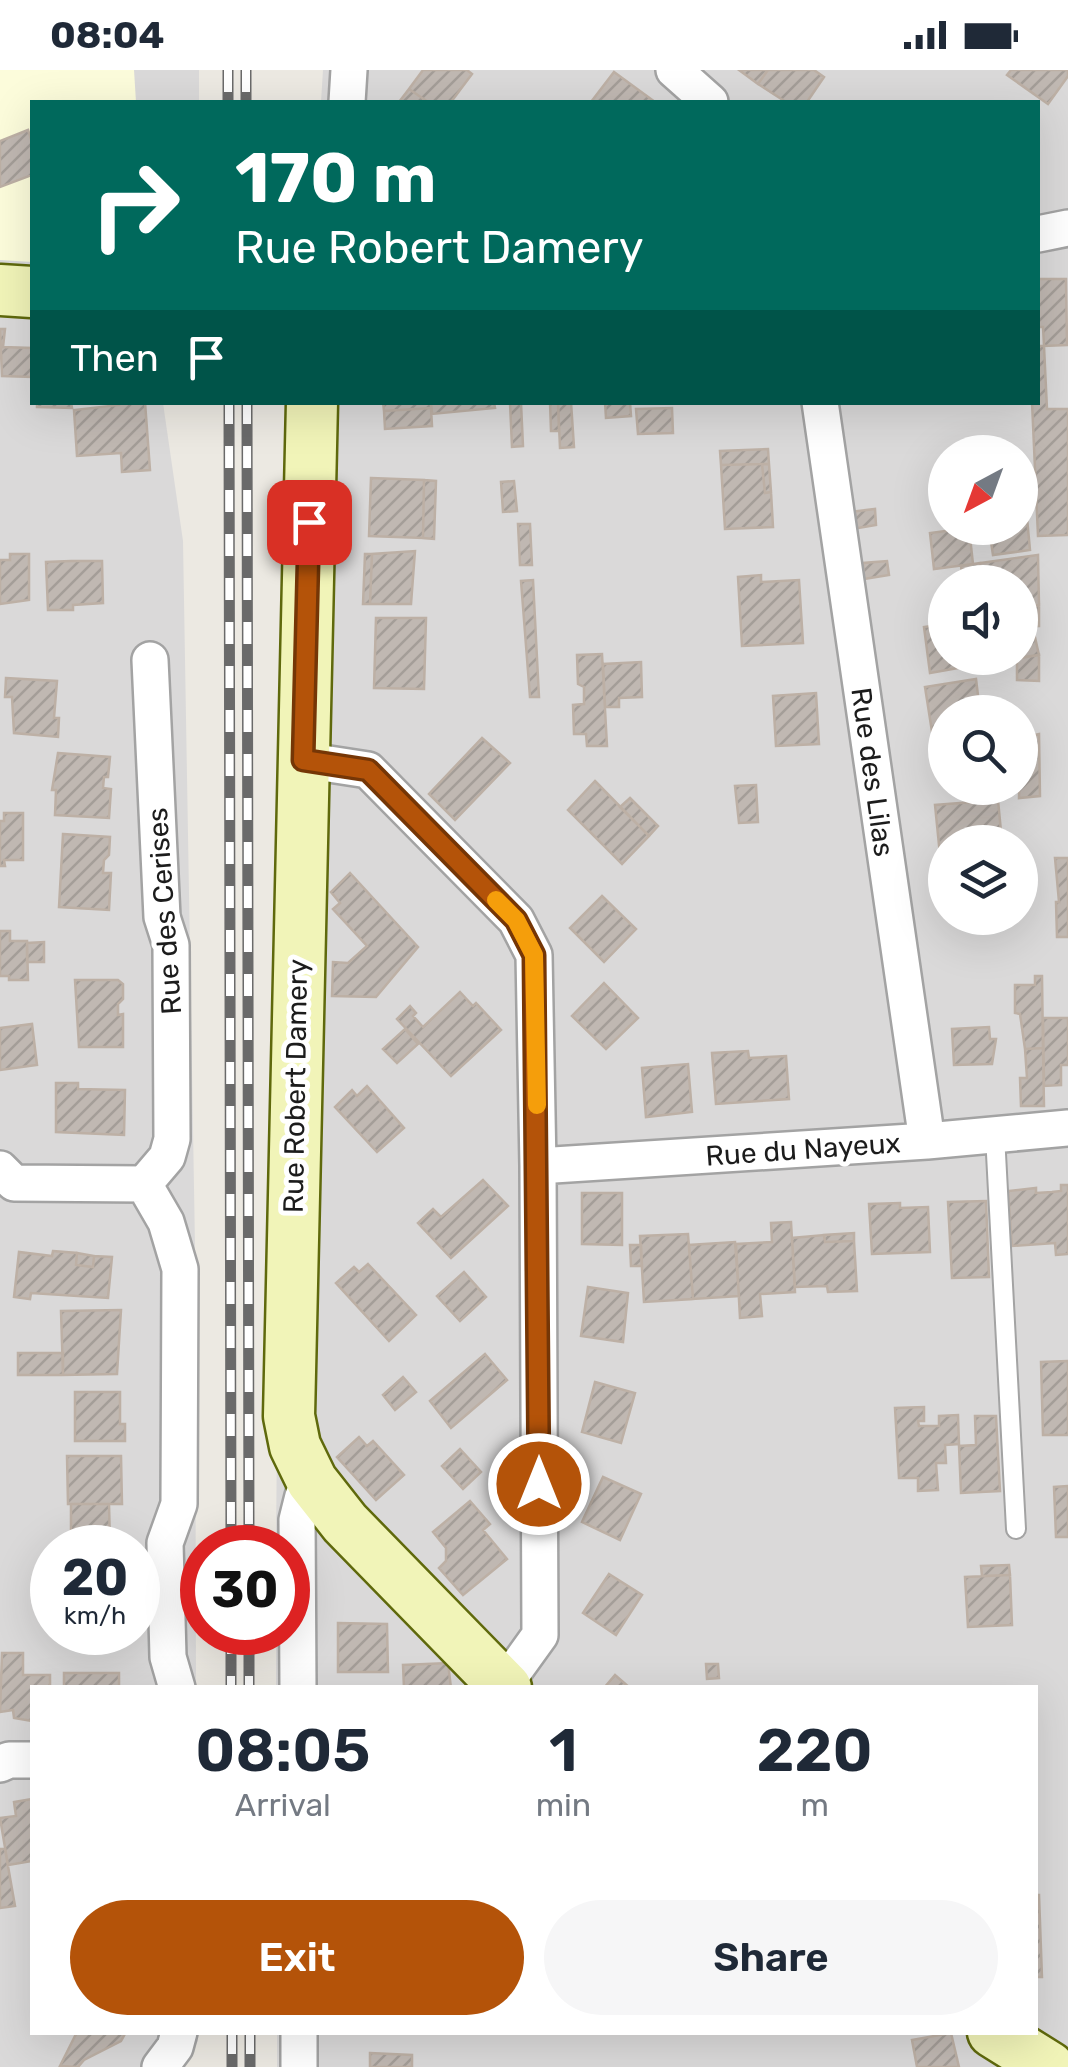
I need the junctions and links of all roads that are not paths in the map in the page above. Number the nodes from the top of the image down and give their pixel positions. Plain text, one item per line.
1 (350, 70) edge
2 (674, 70) edge
3 (347, 100) edge
4 (708, 100) edge
5 (1068, 228) edge
6 (1040, 234) edge
7 (0, 290) edge
8 (30, 292) edge
9 (312, 405) edge
10 (820, 405) edge
11 (150, 660) dead end
12 (303, 760) junction
13 (1068, 1128) edge
14 (995, 1135) junction
15 (927, 1142) junction
16 (538, 1166) junction
17 (144, 1184) junction
18 (7, 1186) edge
19 (312, 1481) junction
20 (1016, 1529) dead end
21 (177, 1685) edge
22 (298, 1685) edge
23 (504, 1685) edge
24 (506, 1685) edge
25 (30, 1760) edge
26 (0, 1764) edge
27 (178, 2035) edge
28 (299, 2035) edge
29 (998, 2035) edge
30 (160, 2067) edge
31 (300, 2067) edge
32 (1050, 2067) edge

1 - 3 street
2 - 4 street
5 - 6 street
7 - 8 street
9 - 12 street, Rue Robert Damery
10 - 15 street, Rue des Lilas
11 - 17 street, Rue des Cerises
12 - 16 street
12 - 19 street, Rue Robert Damery
13 - 14 street, Rue du Nayeux
14 - 15 street, Rue du Nayeux
14 - 20 lane
15 - 16 street, Rue du Nayeux
16 - 24 street
17 - 18 street
17 - 21 street
19 - 22 street
19 - 23 street, Rue Robert Damery
25 - 26 street
27 - 30 street
28 - 31 street
29 - 32 street

